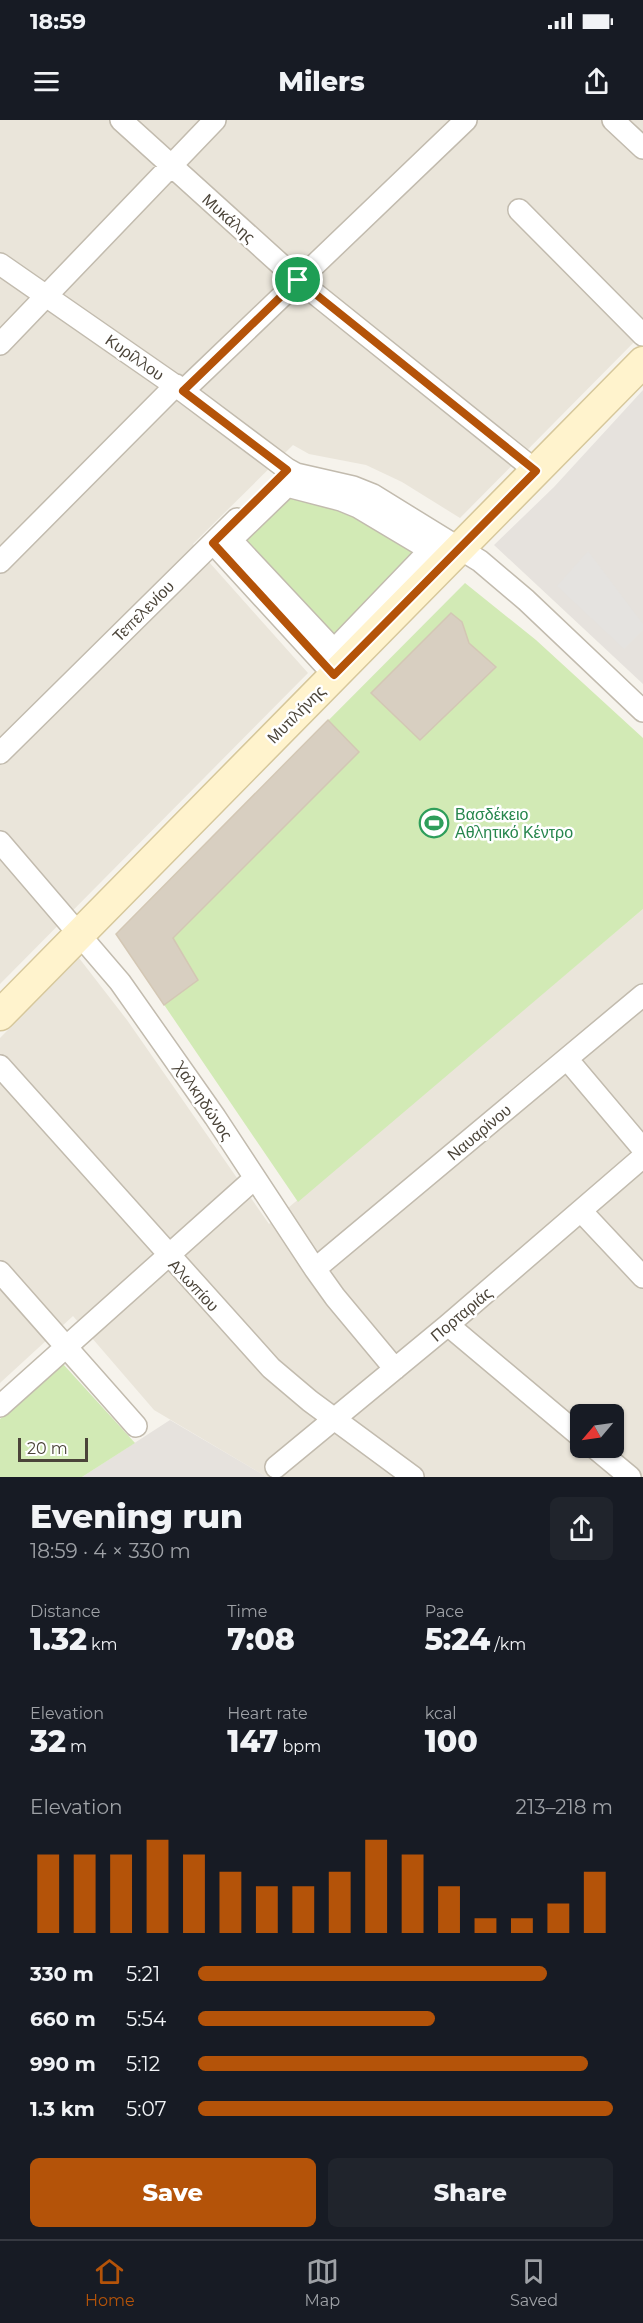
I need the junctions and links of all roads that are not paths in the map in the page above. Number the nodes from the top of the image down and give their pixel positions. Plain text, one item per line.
1 (121, 120) edge
2 (215, 120) edge
3 (466, 120) edge
4 (613, 120) edge
5 (643, 148) edge
6 (170, 166) junction
7 (519, 210) dead end
8 (0, 264) edge
9 (298, 280) junction
10 (46, 296) junction
11 (643, 335) edge
12 (0, 344) edge
13 (643, 362) edge
14 (180, 388) junction
15 (287, 470) junction
16 (536, 471) junction
17 (213, 543) junction
18 (460, 547) junction
19 (0, 562) edge
20 (334, 663) junction
21 (643, 711) edge
22 (0, 753) edge
23 (0, 842) edge
24 (79, 933) junction
25 (643, 995) edge
26 (0, 1015) edge
27 (567, 1059) junction
28 (0, 1066) edge
29 (643, 1149) edge
30 (643, 1157) edge
31 (255, 1178) junction
32 (582, 1211) junction
33 (168, 1256) junction
34 (315, 1269) junction
35 (0, 1272) edge
36 (643, 1277) edge
37 (448, 1325) junction
38 (66, 1347) junction
39 (395, 1369) junction
40 (0, 1407) edge
41 (335, 1419) junction
42 (136, 1426) dead end
43 (570, 1428) edge
44 (607, 1458) edge
45 (276, 1467) dead end
46 (413, 1477) edge
47 (630, 1477) edge

1 - 6 street, Μυκάλης
2 - 6 street
3 - 9 street
4 - 5 street
6 - 9 street, Μυκάλης
6 - 10 street
7 - 11 street
8 - 10 street, Κυρίλλου
9 - 14 street
9 - 16 street, Μυκάλης
10 - 12 street
10 - 14 street, Κυρίλλου
13 - 16 street, Μυτιλήνης
14 - 15 street, Κυρίλλου
14 - 19 street
15 - 17 street, Τεπελενίου
15 - 18 street, Κυρίλλου
16 - 18 street, Μυτιλήνης
17 - 20 street
17 - 22 street, Τεπελενίου
18 - 20 street, Μυτιλήνης
18 - 21 street, Κυρίλλου
20 - 20 street
20 - 24 street, Μυτιλήνης
23 - 24 street, Χαλκηδώνος
24 - 26 street, Μυτιλήνης
24 - 31 street, Χαλκηδώνος
25 - 27 street, Ναυαρίνου
27 - 29 street
27 - 34 street, Ναυαρίνου
28 - 33 street, Αλωπίου
30 - 32 street, Πορταριάς
31 - 33 street
31 - 34 street, Χαλκηδώνος
32 - 36 street
32 - 37 street, Πορταριάς
33 - 38 street
33 - 41 street, Αλωπίου
34 - 39 street, Χαλκηδώνος
35 - 38 street
37 - 39 street, Πορταριάς
37 - 43 street
38 - 40 street
38 - 42 street
39 - 41 street, Πορταριάς
41 - 45 street, Πορταριάς
41 - 46 street, Αλωπίου
44 - 47 street

